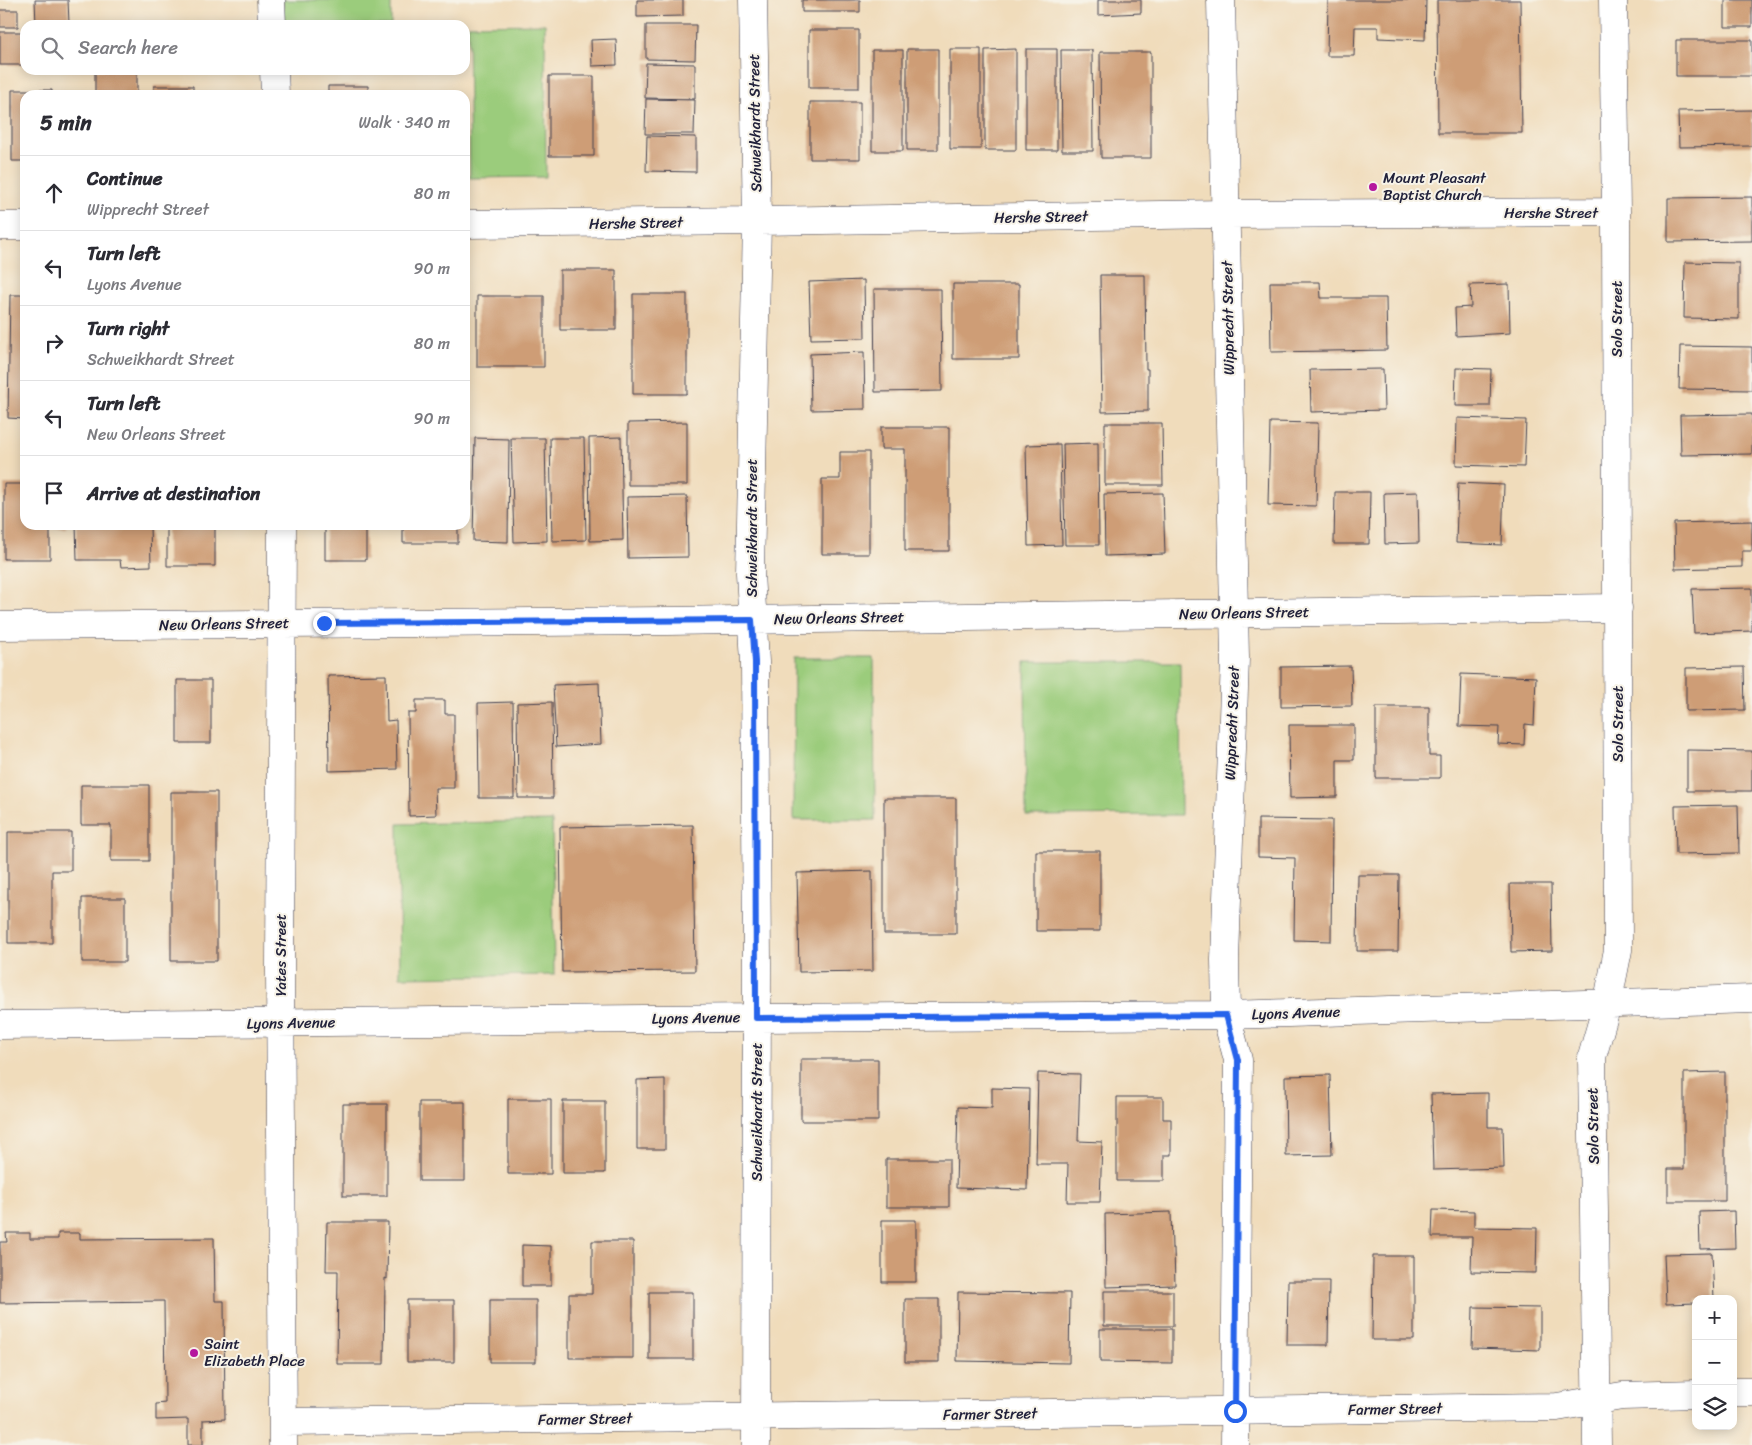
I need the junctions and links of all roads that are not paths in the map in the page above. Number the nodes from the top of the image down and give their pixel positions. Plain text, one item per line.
1 (271, 0) edge
2 (752, 0) edge
3 (1221, 0) edge
4 (1613, 0) edge
5 (272, 20) edge
6 (274, 75) edge
7 (275, 90) edge
8 (1616, 212) junction
9 (1226, 214) junction
10 (756, 221) junction
11 (470, 224) edge
12 (0, 226) edge
13 (20, 226) edge
14 (282, 530) edge
15 (1618, 608) junction
16 (1234, 613) junction
17 (752, 620) junction
18 (283, 623) junction
19 (0, 626) edge
20 (1752, 999) edge
21 (1607, 1005) junction
22 (1226, 1015) junction
23 (756, 1018) junction
24 (281, 1023) junction
25 (0, 1026) edge
26 (1737, 1392) edge
27 (1752, 1392) edge
28 (1692, 1394) edge
29 (1596, 1401) junction
30 (1235, 1411) junction
31 (756, 1417) junction
32 (283, 1433) edge
33 (756, 1445) edge
34 (1235, 1445) edge
35 (1596, 1445) edge

1 - 5 street
2 - 10 street, Schweikhardt Street
3 - 9 street, Wipprecht Street
4 - 8 street, Solo Street
6 - 7 street
8 - 9 street, Hershe Street
8 - 15 street, Solo Street
9 - 10 street, Hershe Street
9 - 16 street, Wipprecht Street
10 - 11 street, Hershe Street
10 - 17 street, Schweikhardt Street
12 - 13 street
14 - 18 street, Yates Street
15 - 16 street, New Orleans Street
15 - 21 street, Solo Street
16 - 17 street, New Orleans Street
16 - 22 street, Wipprecht Street
17 - 18 street, New Orleans Street
17 - 23 street, Schweikhardt Street
18 - 19 street, New Orleans Street
18 - 24 street, Yates Street
20 - 21 street, Lyons Avenue
21 - 22 street, Lyons Avenue
21 - 29 street, Solo Street
22 - 23 street, Lyons Avenue
22 - 30 street, Wipprecht Street
23 - 24 street, Lyons Avenue
23 - 31 street, Schweikhardt Street
24 - 25 street, Lyons Avenue
24 - 32 street, Yates Street
26 - 27 street
28 - 29 street, Farmer Street
29 - 30 street, Farmer Street
29 - 35 street, Solo Street
30 - 31 street, Farmer Street
30 - 34 street, Wipprecht Street
31 - 32 street, Farmer Street
31 - 33 street, Schweikhardt Street

